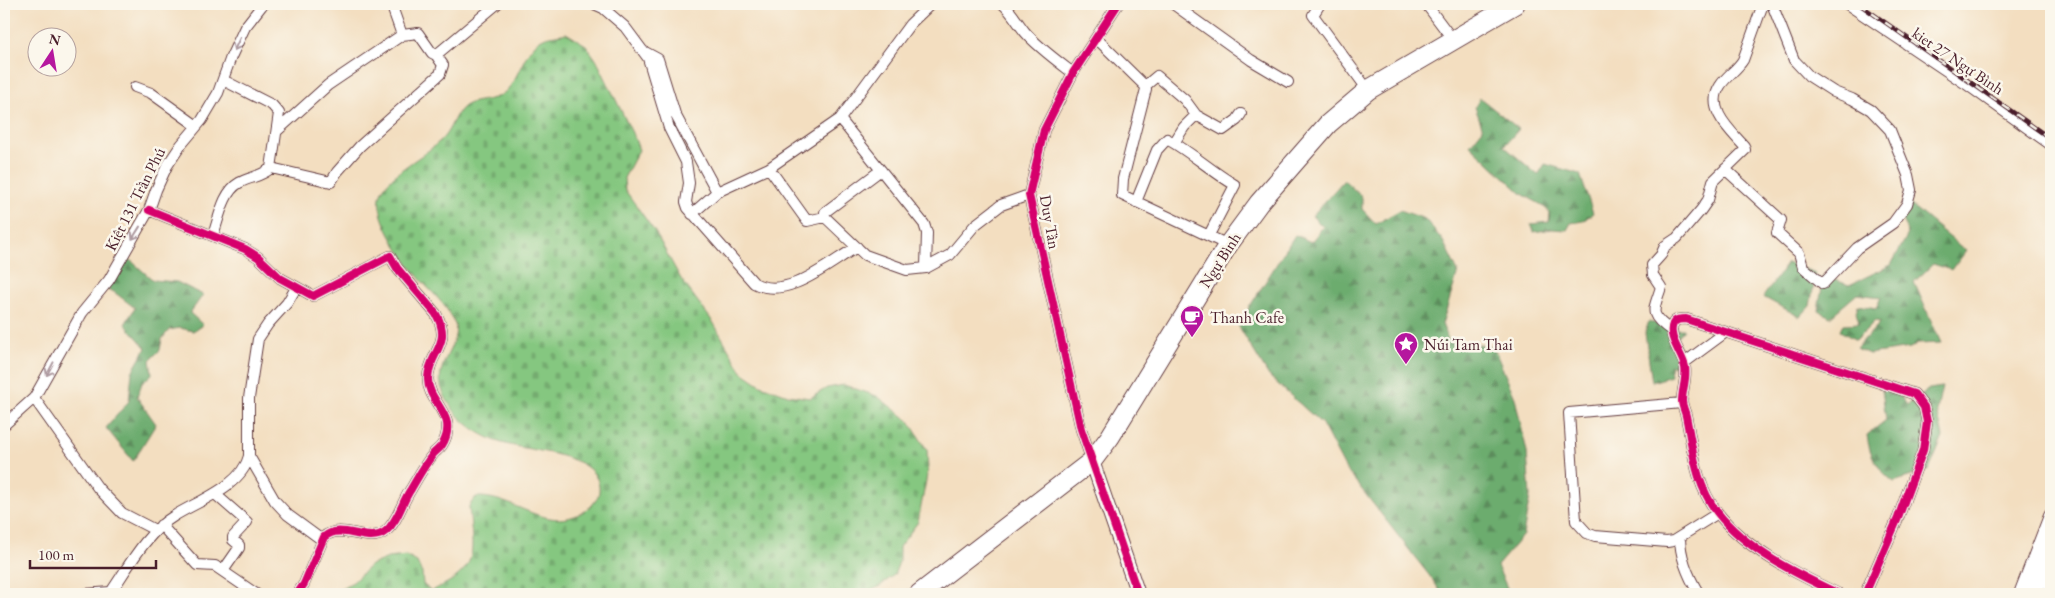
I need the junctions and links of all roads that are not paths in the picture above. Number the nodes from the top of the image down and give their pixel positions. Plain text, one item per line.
1 (263, 4) edge
2 (391, 4) edge
3 (497, 4) edge
4 (595, 4) edge
5 (931, 4) edge
6 (1003, 4) edge
7 (1118, 4) edge
8 (1173, 4) edge
9 (1320, 4) edge
10 (1426, 4) edge
11 (1516, 4) edge
12 (1763, 4) edge
13 (1772, 4) edge
14 (1847, 4) edge
15 (402, 35) junction
16 (1096, 38) junction
17 (1453, 40) junction
18 (645, 52) junction
19 (436, 55) junction
20 (1073, 73) junction
21 (223, 80) junction
22 (1288, 82) dead end
23 (1145, 86) junction
24 (135, 87) dead end
25 (1368, 90) junction
26 (1196, 114) junction
27 (1241, 114) dead end
28 (840, 119) junction
29 (197, 126) junction
30 (278, 130) junction
31 (1174, 143) junction
32 (2051, 145) edge
33 (271, 168) junction
34 (769, 168) junction
35 (1725, 169) junction
36 (881, 170) junction
37 (717, 192) junction
38 (1029, 195) junction
39 (1136, 202) junction
40 (149, 210) junction
41 (692, 214) junction
42 (825, 217) junction
43 (213, 235) junction
44 (1208, 235) junction
45 (1228, 246) junction
46 (857, 247) junction
47 (926, 268) junction
48 (296, 288) junction
49 (1672, 331) junction
50 (1726, 332) junction
51 (1684, 363) junction
52 (34, 398) junction
53 (1682, 403) junction
54 (4, 425) edge
55 (249, 456) junction
56 (1092, 461) junction
57 (214, 494) junction
58 (1718, 513) junction
59 (2051, 516) edge
60 (158, 527) junction
61 (1680, 537) junction
62 (321, 539) junction
63 (2051, 549) edge
64 (223, 571) junction
65 (2038, 585) edge
66 (110, 593) edge
67 (84, 594) edge
68 (256, 594) edge
69 (297, 594) edge
70 (919, 594) edge
71 (1138, 594) edge
72 (1699, 594) edge
73 (1839, 594) edge
74 (1865, 594) edge
75 (2021, 594) edge

1 -> 21 street, Kiệt 131 Trần Phú
2 - 15 street
3 - 19 street
4 - 18 street
5 - 28 street
6 - 20 street
7 - 16 street, Duy Tân
8 - 22 street
9 - 25 street
10 - 17 street
11 - 17 highway, Ngự Bình
12 - 35 street
13 - 35 street
14 - 32 street, kiet 27 Ngự Bình
15 - 19 street
15 - 30 street
16 - 20 street, Duy Tân
16 - 23 street
17 - 25 highway, Ngự Bình
18 - 37 street
18 - 41 street
19 - 33 street
20 - 38 street, Duy Tân
21 - 29 street, Kiệt 131 Trần Phú
21 - 30 street
23 - 26 street
23 - 39 street
24 - 29 street
25 - 45 highway, Ngự Bình
26 - 27 street
26 - 31 street
28 - 34 street
28 - 36 street
29 - 40 street, Kiệt 131 Trần Phú
30 - 33 street
31 - 39 street
31 - 44 street
33 - 43 street
34 - 37 street
34 - 42 street
35 - 49 street
36 - 42 street
36 - 47 street
37 - 41 street
38 - 47 street
38 - 56 street, Duy Tân
39 - 44 street
40 - 43 street
40 -> 52 street, Kiệt 131 Trần Phú
41 - 46 street
42 - 46 street
43 - 48 street
44 - 45 street
45 - 56 highway, Ngự Bình
46 - 47 street
48 - 55 street
48 - 62 street
49 - 50 street
49 - 51 street
50 - 51 street
50 - 74 street
51 - 53 street
52 - 54 street, Kiệt 131 Trần Phú
52 - 60 street
53 - 58 street
53 - 61 street
55 - 57 street
55 - 62 street
56 - 70 highway, Ngự Bình
56 - 71 street
57 - 60 street
57 - 64 street
58 - 61 street
58 - 73 street
59 - 65 street
60 - 64 street
60 - 66 street
61 - 72 street
62 - 69 street
63 - 65 street
64 - 68 street
65 - 75 street
66 - 67 street

